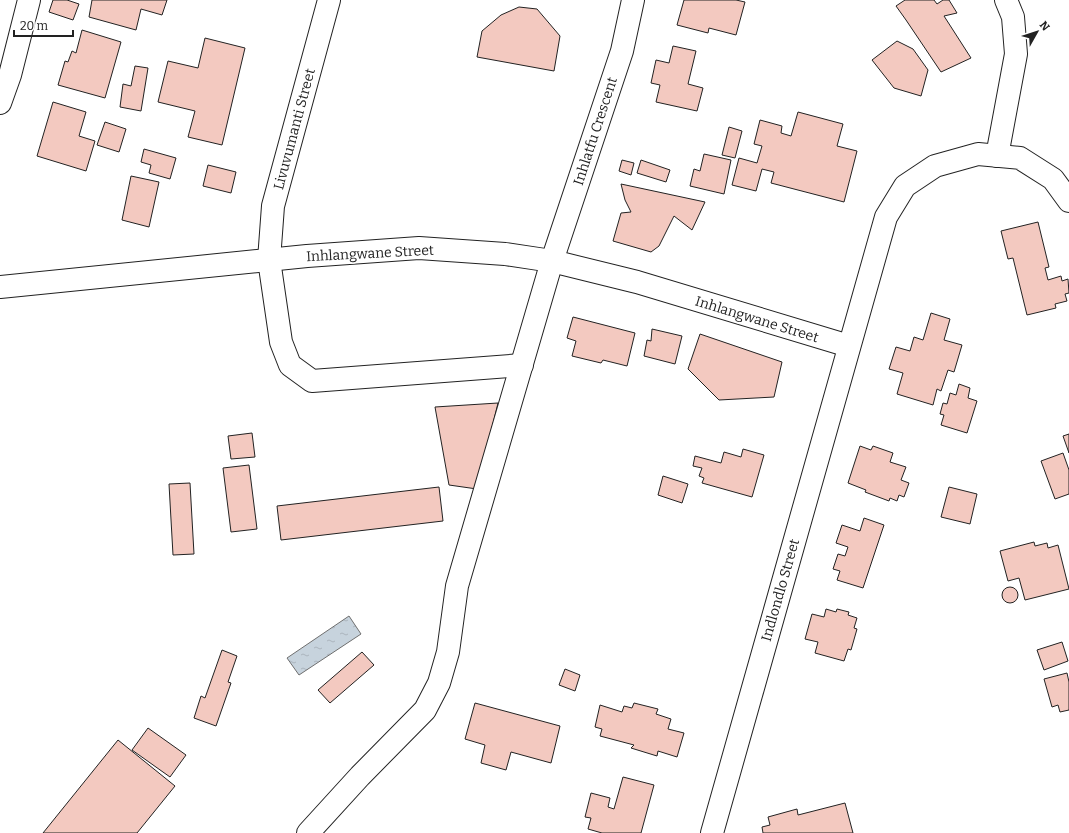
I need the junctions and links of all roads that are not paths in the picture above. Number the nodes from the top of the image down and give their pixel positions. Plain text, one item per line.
1 (30, 0) edge
2 (329, 0) edge
3 (633, 0) edge
4 (1006, 0) edge
5 (0, 103) edge
6 (998, 156) junction
7 (1069, 201) edge
8 (269, 260) junction
9 (552, 261) junction
10 (0, 287) edge
11 (849, 346) junction
12 (522, 365) junction
13 (308, 833) edge
14 (712, 833) edge

1 - 5 street
2 - 8 street, Livuvumanti Street
3 - 9 street, Inhlatfu Crescent
4 - 6 street
6 - 7 street, Indlondlo Street
6 - 11 street, Indlondlo Street
8 - 9 street, Inhlangwane Street
8 - 10 street, Inhlangwane Street
8 - 12 street, Livuvumanti Street
9 - 11 street, Inhlangwane Street
9 - 12 street, Inhlatfu Crescent
11 - 14 street, Indlondlo Street
12 - 13 street, Inhlatfu Crescent

